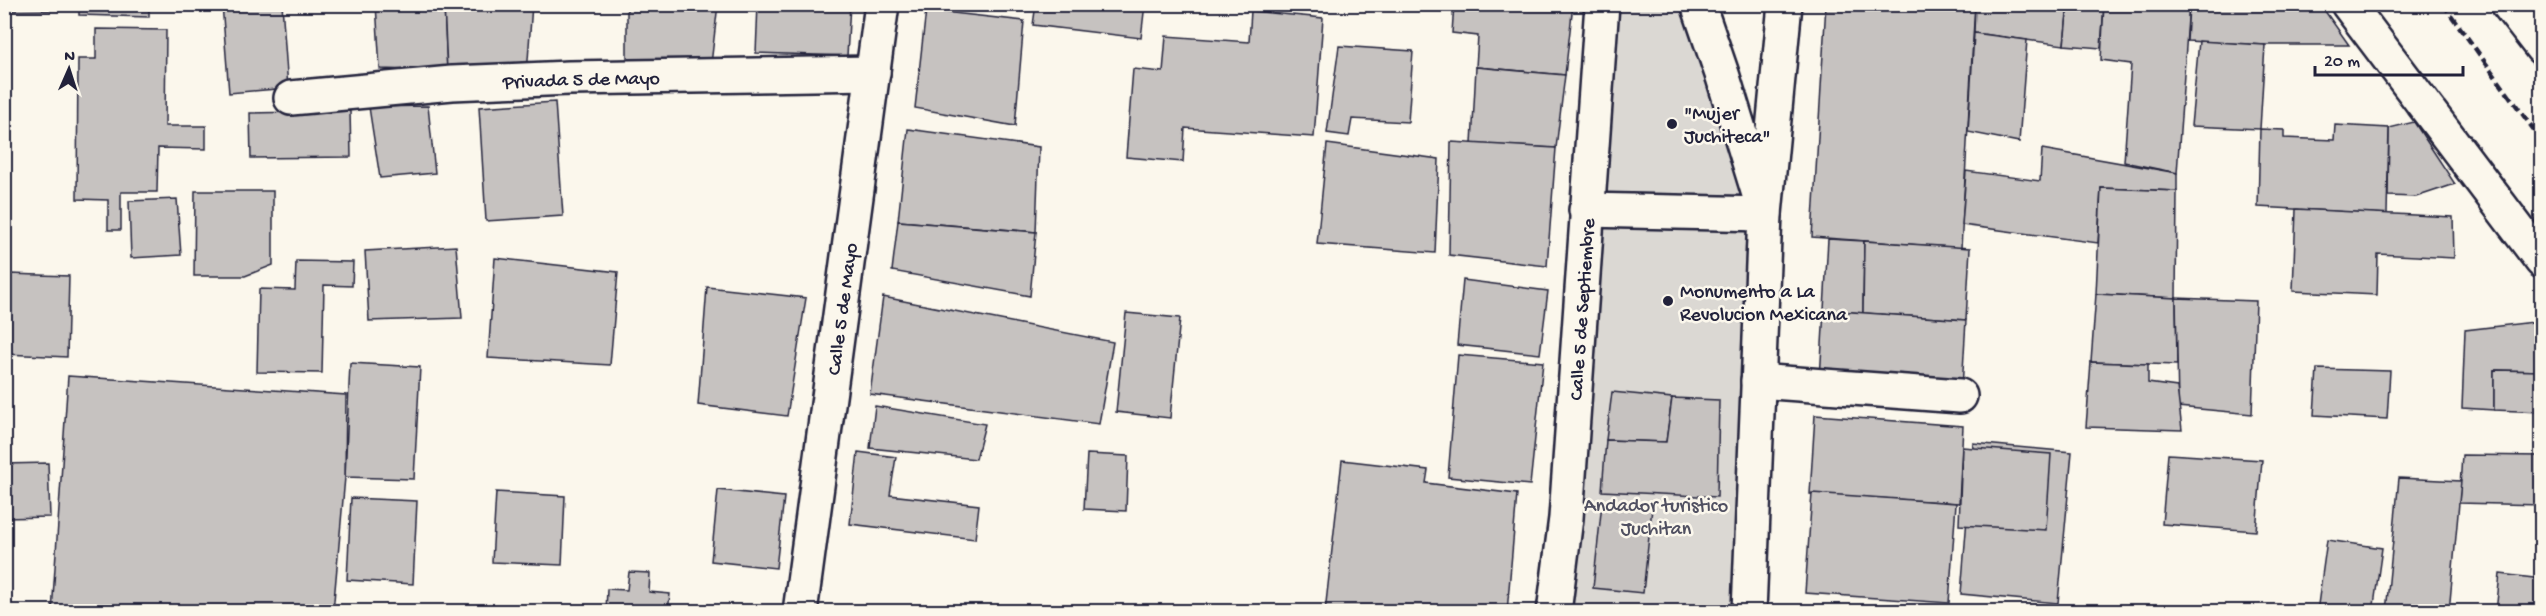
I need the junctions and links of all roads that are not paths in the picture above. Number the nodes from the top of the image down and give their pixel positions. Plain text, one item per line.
1 (882, 4) edge
2 (1602, 4) edge
3 (1698, 4) edge
4 (1785, 4) edge
5 (2348, 4) edge
6 (2508, 4) edge
7 (2541, 48) edge
8 (873, 73) junction
9 (291, 98) dead end
10 (1586, 210) junction
11 (1765, 214) junction
12 (2541, 261) edge
13 (1758, 381) junction
14 (1960, 396) dead end
15 (800, 612) edge
16 (1554, 612) edge
17 (1749, 612) edge

1 - 8 street, Calle 5 de Mayo
2 - 10 street, Calle 5 de Septiembre
3 - 11 street
4 - 11 street
5 - 12 street
6 - 7 street
8 - 9 street, Privada 5 de Mayo
8 - 15 street, Calle 5 de Mayo
10 - 11 street
10 - 16 street, Calle 5 de Septiembre
11 - 13 street
13 - 14 street
13 - 17 street

